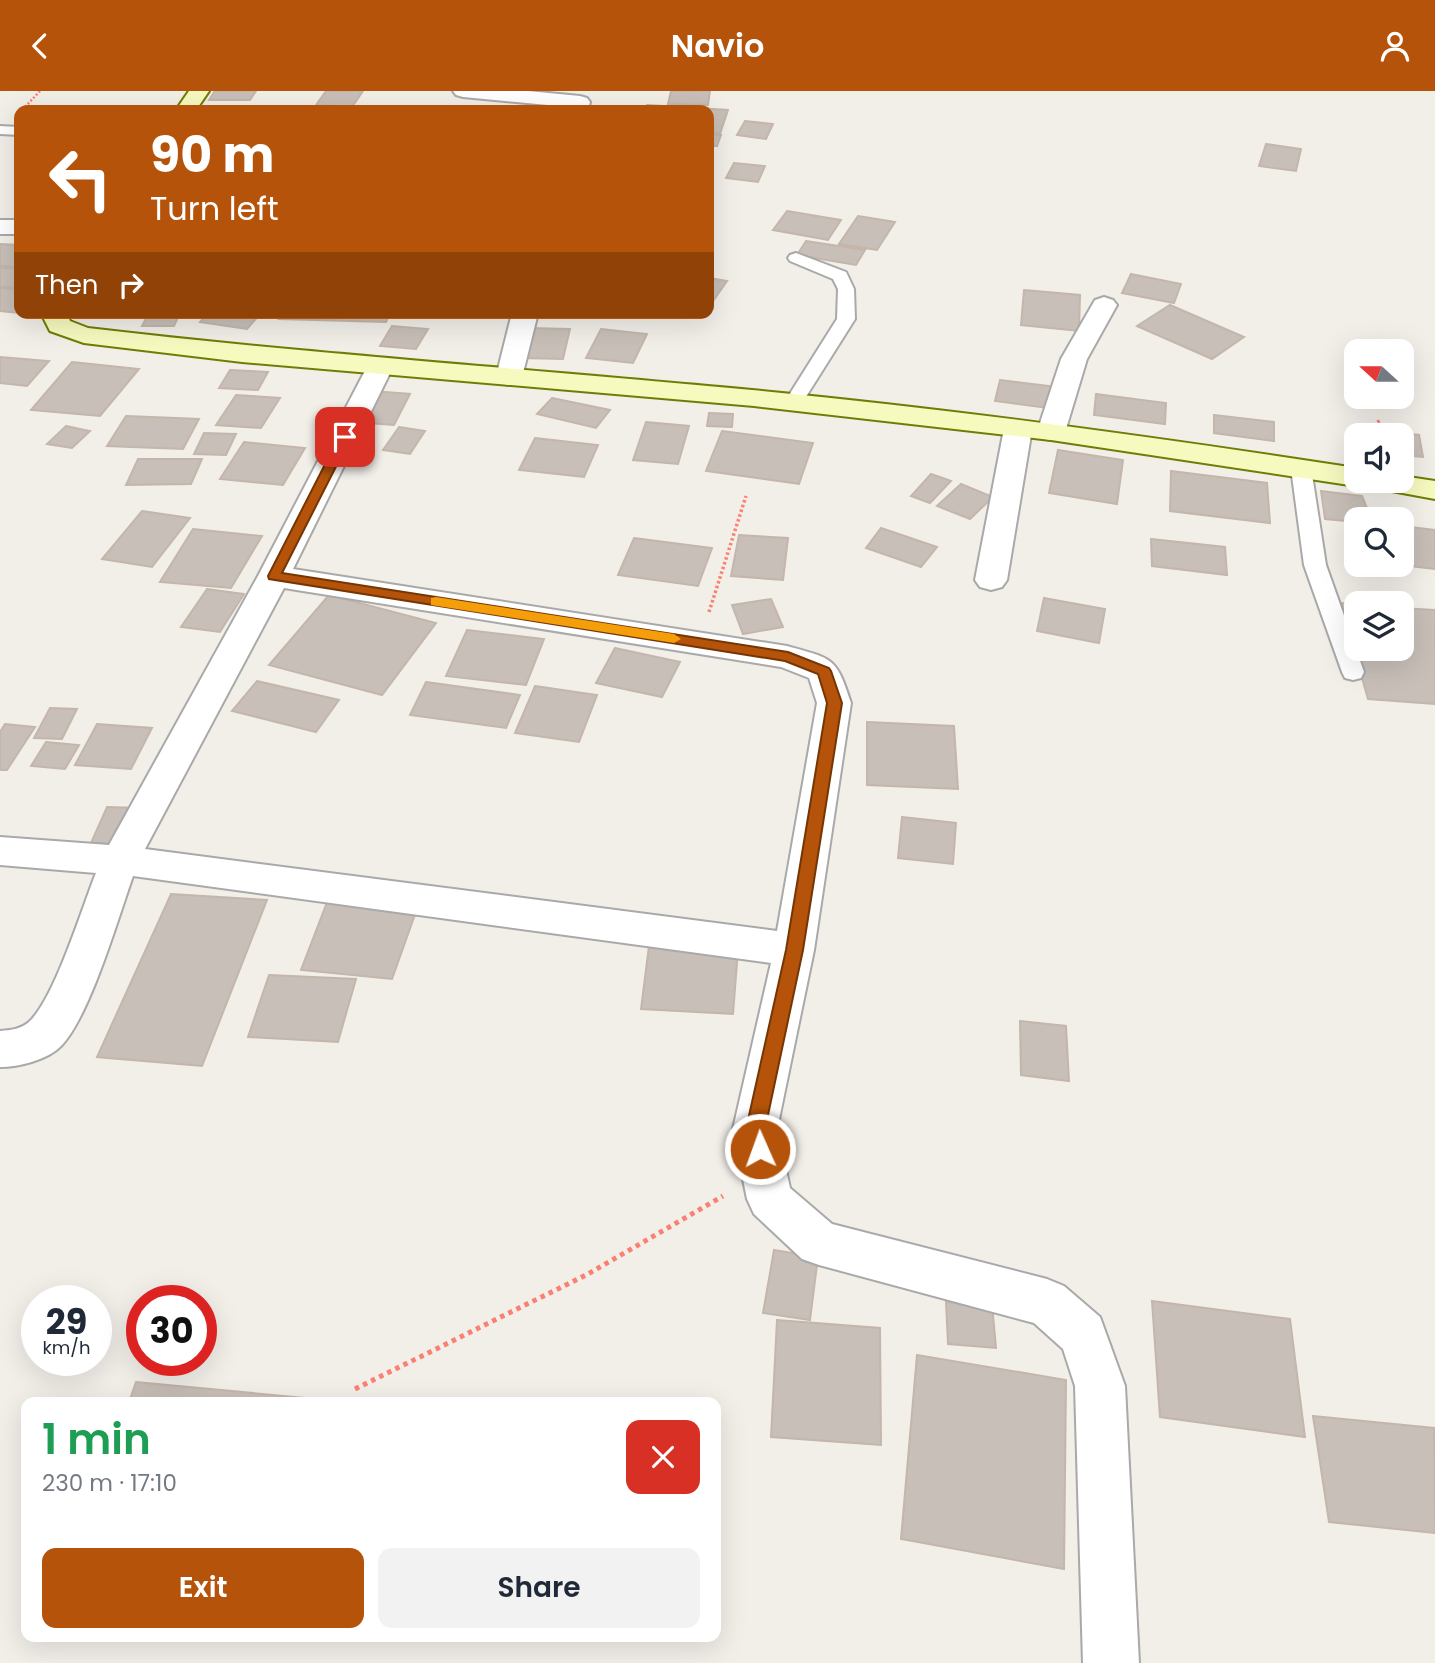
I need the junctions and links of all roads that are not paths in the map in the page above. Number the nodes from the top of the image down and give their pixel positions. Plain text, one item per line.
1 (463, 91) edge
2 (579, 101) edge
3 (796, 258) dead end
4 (1104, 305) dead end
5 (56, 319) edge
6 (524, 319) edge
7 (380, 367) junction
8 (509, 377) junction
9 (793, 403) junction
10 (1018, 429) junction
11 (1051, 432) junction
12 (1301, 468) junction
13 (1344, 475) edge
14 (1414, 487) edge
15 (1435, 490) edge
16 (274, 576) junction
17 (992, 580) dead end
18 (1353, 672) dead end
19 (0, 851) edge
20 (120, 860) junction
21 (794, 950) junction
22 (0, 1049) edge
23 (1111, 1663) edge

1 - 2 street
3 - 9 lane
4 - 11 street
5 - 7 street
6 - 8 street
7 - 8 street
7 - 16 street
8 - 9 street
9 - 10 street
10 - 11 street
10 - 17 street
11 - 12 street
12 - 13 street
12 - 18 lane
14 - 15 street
16 - 20 street
16 - 21 street
19 - 20 street
20 - 21 street
20 - 22 street
21 - 23 street

